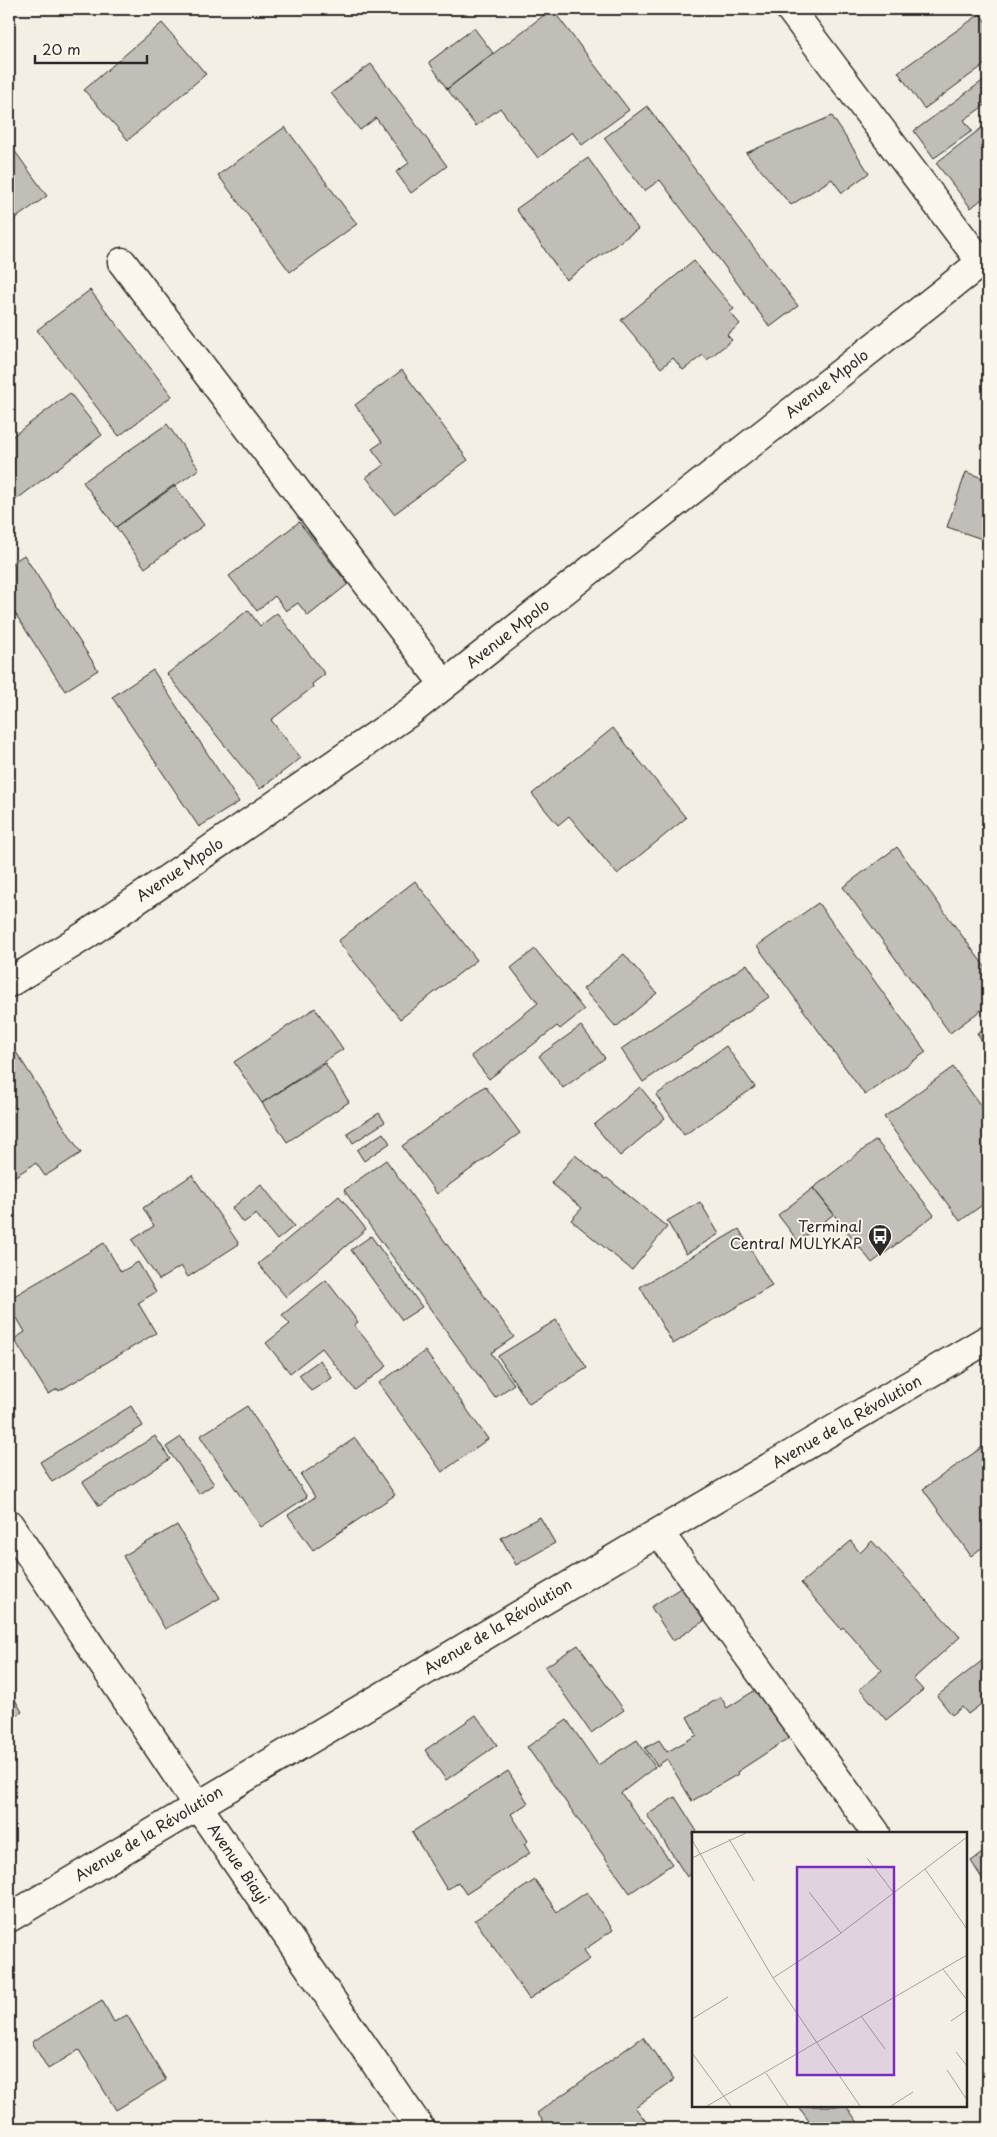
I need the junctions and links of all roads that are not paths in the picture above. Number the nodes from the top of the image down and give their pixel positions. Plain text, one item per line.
1 (790, 9) edge
2 (985, 260) edge
3 (122, 262) dead end
4 (444, 684) junction
5 (9, 983) edge
6 (988, 1339) edge
7 (9, 1524) edge
8 (659, 1532) junction
9 (197, 1805) junction
10 (875, 1832) edge
11 (9, 1918) edge
12 (420, 2128) edge

1 - 2 street
2 - 4 street, Avenue Mpolo
3 - 4 street
4 - 5 street, Avenue Mpolo
6 - 8 street, Avenue de la Révolution
7 - 9 street, Avenue Biayi
8 - 9 street, Avenue de la Révolution
8 - 10 street
9 - 11 street, Avenue de la Révolution
9 - 12 street, Avenue Biayi

